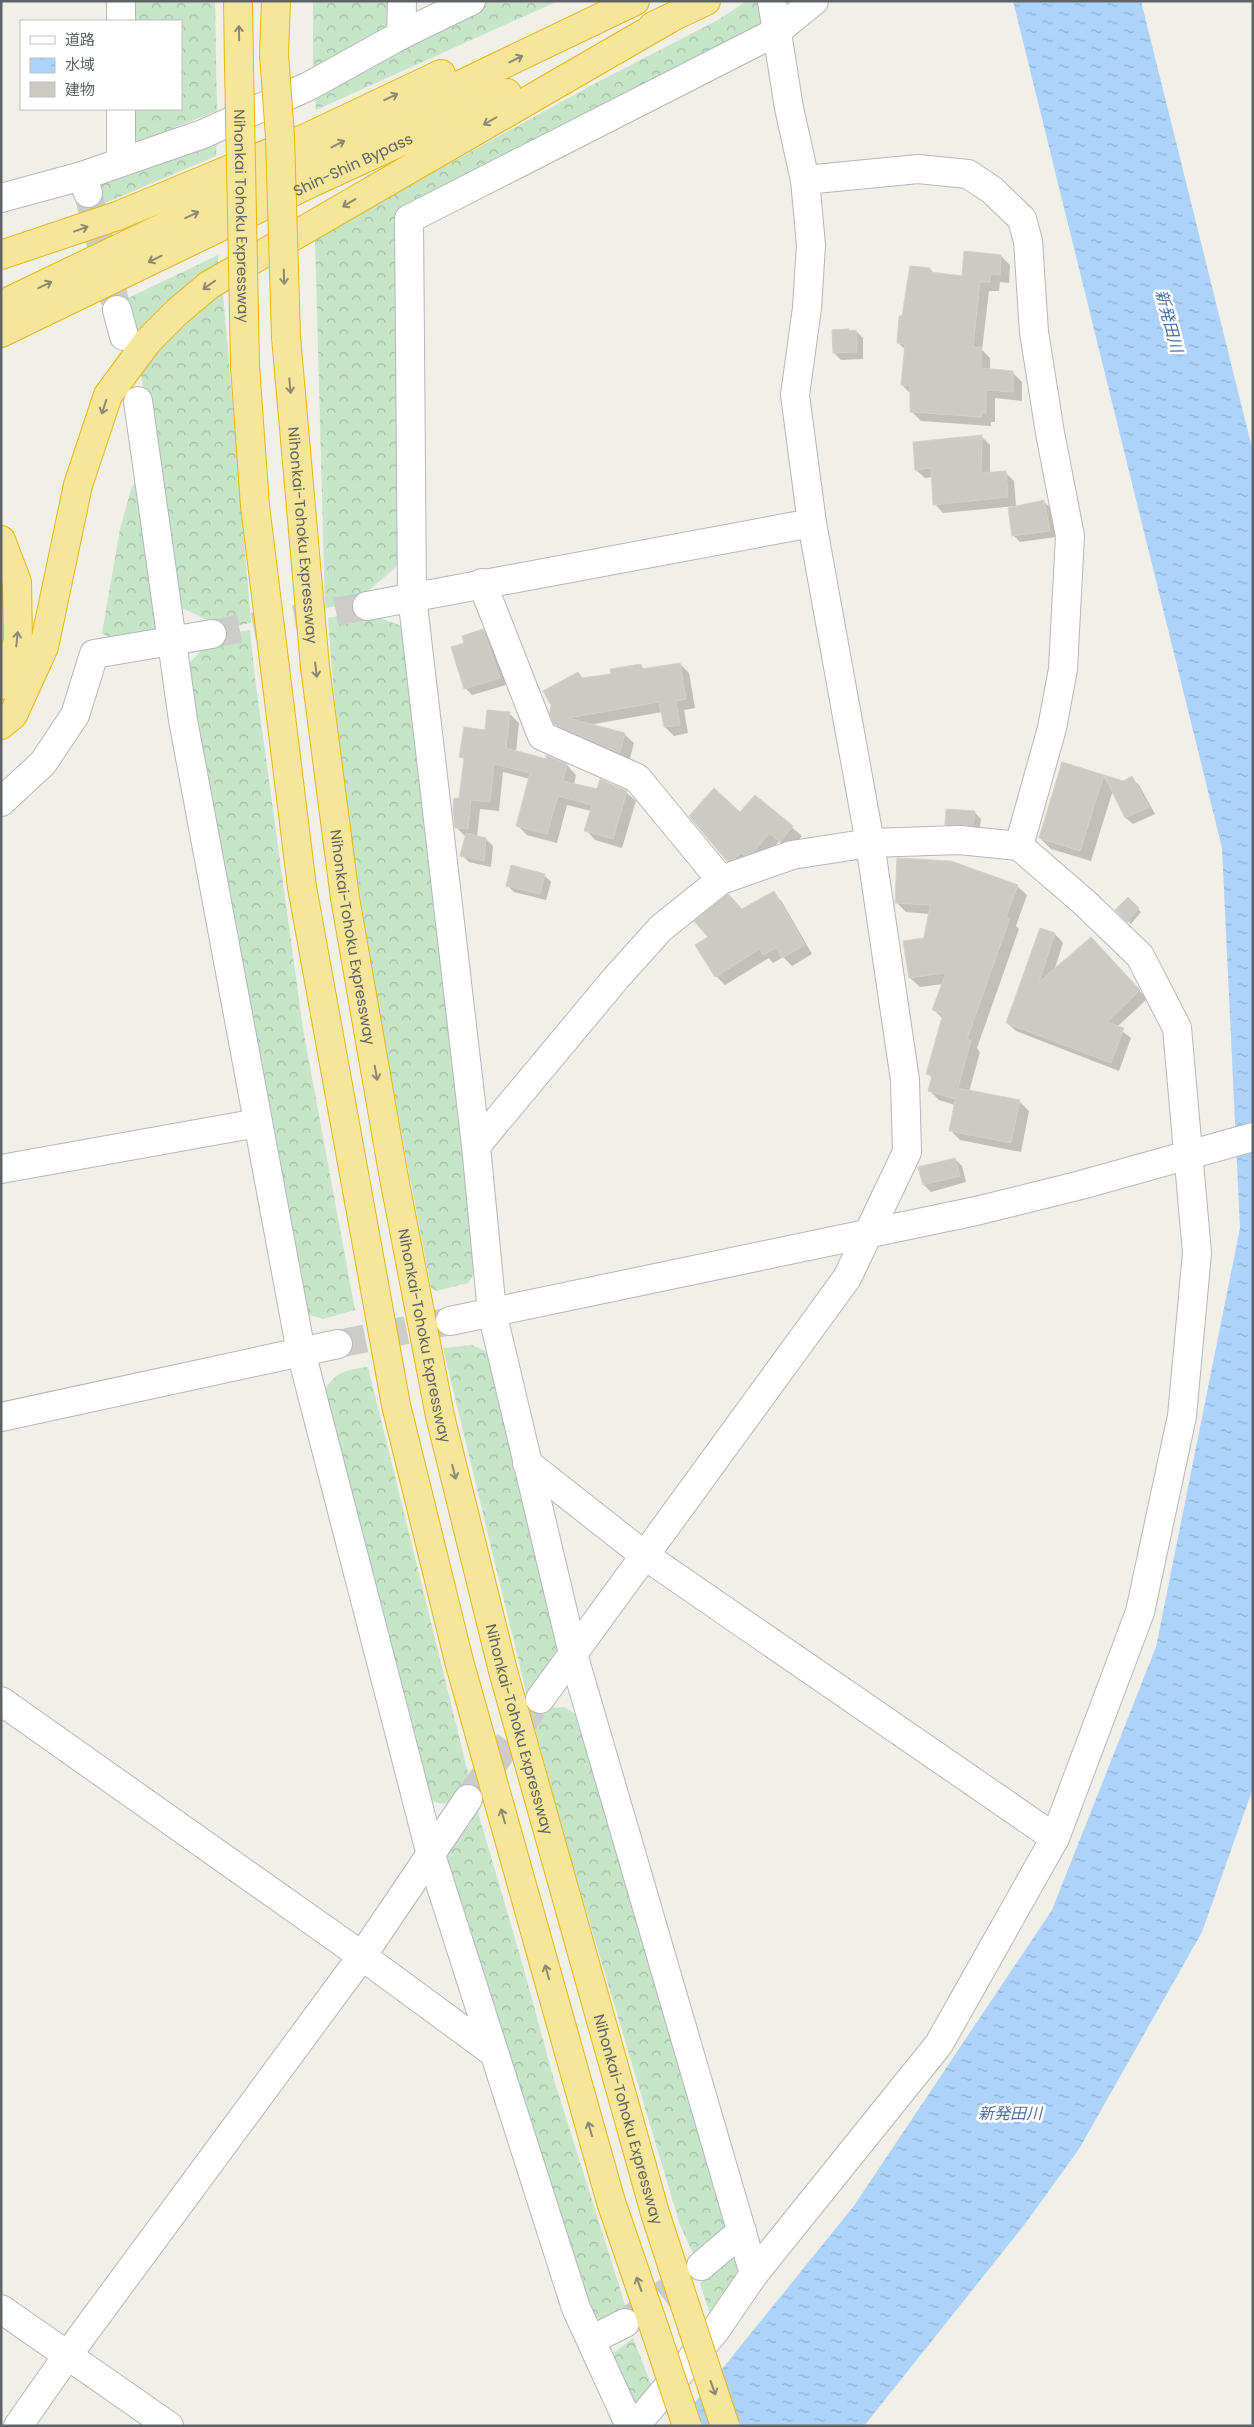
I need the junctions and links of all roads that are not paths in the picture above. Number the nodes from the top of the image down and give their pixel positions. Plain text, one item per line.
1 (120, 1) edge
2 (238, 1) edge
3 (276, 1) edge
4 (290, 1) edge
5 (402, 1) edge
6 (471, 1) edge
7 (706, 1) edge
8 (772, 1) edge
9 (814, 1) edge
10 (634, 2) edge
11 (669, 19) junction
12 (121, 20) edge
13 (776, 32) junction
14 (401, 35) junction
15 (280, 51) junction
16 (121, 110) edge
17 (121, 162) junction
18 (805, 180) junction
19 (1, 198) edge
20 (1, 255) edge
21 (1, 306) edge
22 (117, 310) tunnel mouth
23 (1, 333) edge
24 (124, 336) dead end
25 (138, 401) dead end
26 (812, 523) junction
27 (1, 540) edge
28 (482, 583) junction
29 (412, 596) junction
30 (367, 606) tunnel mouth
31 (212, 634) tunnel mouth
32 (172, 641) junction
33 (1, 685) edge
34 (1, 726) edge
35 (1, 802) edge
36 (870, 843) junction
37 (1018, 846) junction
38 (721, 880) junction
39 (258, 1123) junction
40 (1253, 1137) edge
41 (476, 1146) junction
42 (1198, 1152) junction
43 (1, 1169) edge
44 (867, 1233) junction
45 (492, 1312) junction
46 (450, 1321) tunnel mouth
47 (338, 1344) tunnel mouth
48 (301, 1352) junction
49 (1, 1417) edge
50 (527, 1462) junction
51 (644, 1555) junction
52 (573, 1654) junction
53 (540, 1699) tunnel mouth
54 (1, 1701) edge
55 (468, 1799) tunnel mouth
56 (1055, 1838) junction
57 (431, 1855) junction
58 (362, 1956) junction
59 (494, 2053) junction
60 (742, 2231) junction
61 (701, 2266) tunnel mouth
62 (754, 2274) junction
63 (1, 2309) edge
64 (625, 2323) tunnel mouth
65 (591, 2340) junction
66 (67, 2356) junction
67 (18, 2426) edge
68 (170, 2426) edge
69 (630, 2426) edge
70 (635, 2426) edge
71 (686, 2426) edge
72 (725, 2426) edge

1 - 12 street
71 -> 2 highway, Nihonkai Tohoku Expressway, bridge
3 - 15 highway
4 - 15 highway
5 - 14 street
6 - 14 street
7 - 11 highway, Shin-Shin Bypass
8 - 13 street
9 - 13 street
20 -> 10 highway
21 -> 10 highway, Shin-Shin Bypass
11 -> 23 highway, Shin-Shin Bypass
11 -> 34 highway
13 - 18 street
13 - 29 street
14 - 17 street
15 -> 72 highway, Nihonkai-Tohoku Expressway, bridge
16 - 17 street
17 - 19 street
18 - 26 street
18 - 37 street
22 - 24 street
25 - 32 street
26 - 28 street
26 - 36 street
33 -> 27 highway
28 - 29 street
28 - 38 street
29 - 30 street
29 - 41 street
31 - 32 street
32 - 35 street
32 - 39 street
36 - 37 street
36 - 38 street
36 - 44 street
37 - 42 street
38 - 41 street
39 - 43 street
39 - 48 street
40 - 42 street
41 - 45 street
42 - 44 street
42 - 56 street
44 - 45 street
44 - 51 street
45 - 46 street
45 - 50 street
47 - 48 street
48 - 49 street
48 - 57 street
50 - 51 street
50 - 52 street
51 - 52 street
51 - 56 street
52 - 53 street
52 - 60 street
54 - 58 street
55 - 57 street
56 - 62 street
57 - 58 street
57 - 59 street
58 - 59 street
58 - 66 street
59 - 65 street
60 - 61 street
60 - 62 street
62 - 70 street
63 - 66 street
64 - 65 street
65 - 69 street
66 - 67 street
66 - 68 street

